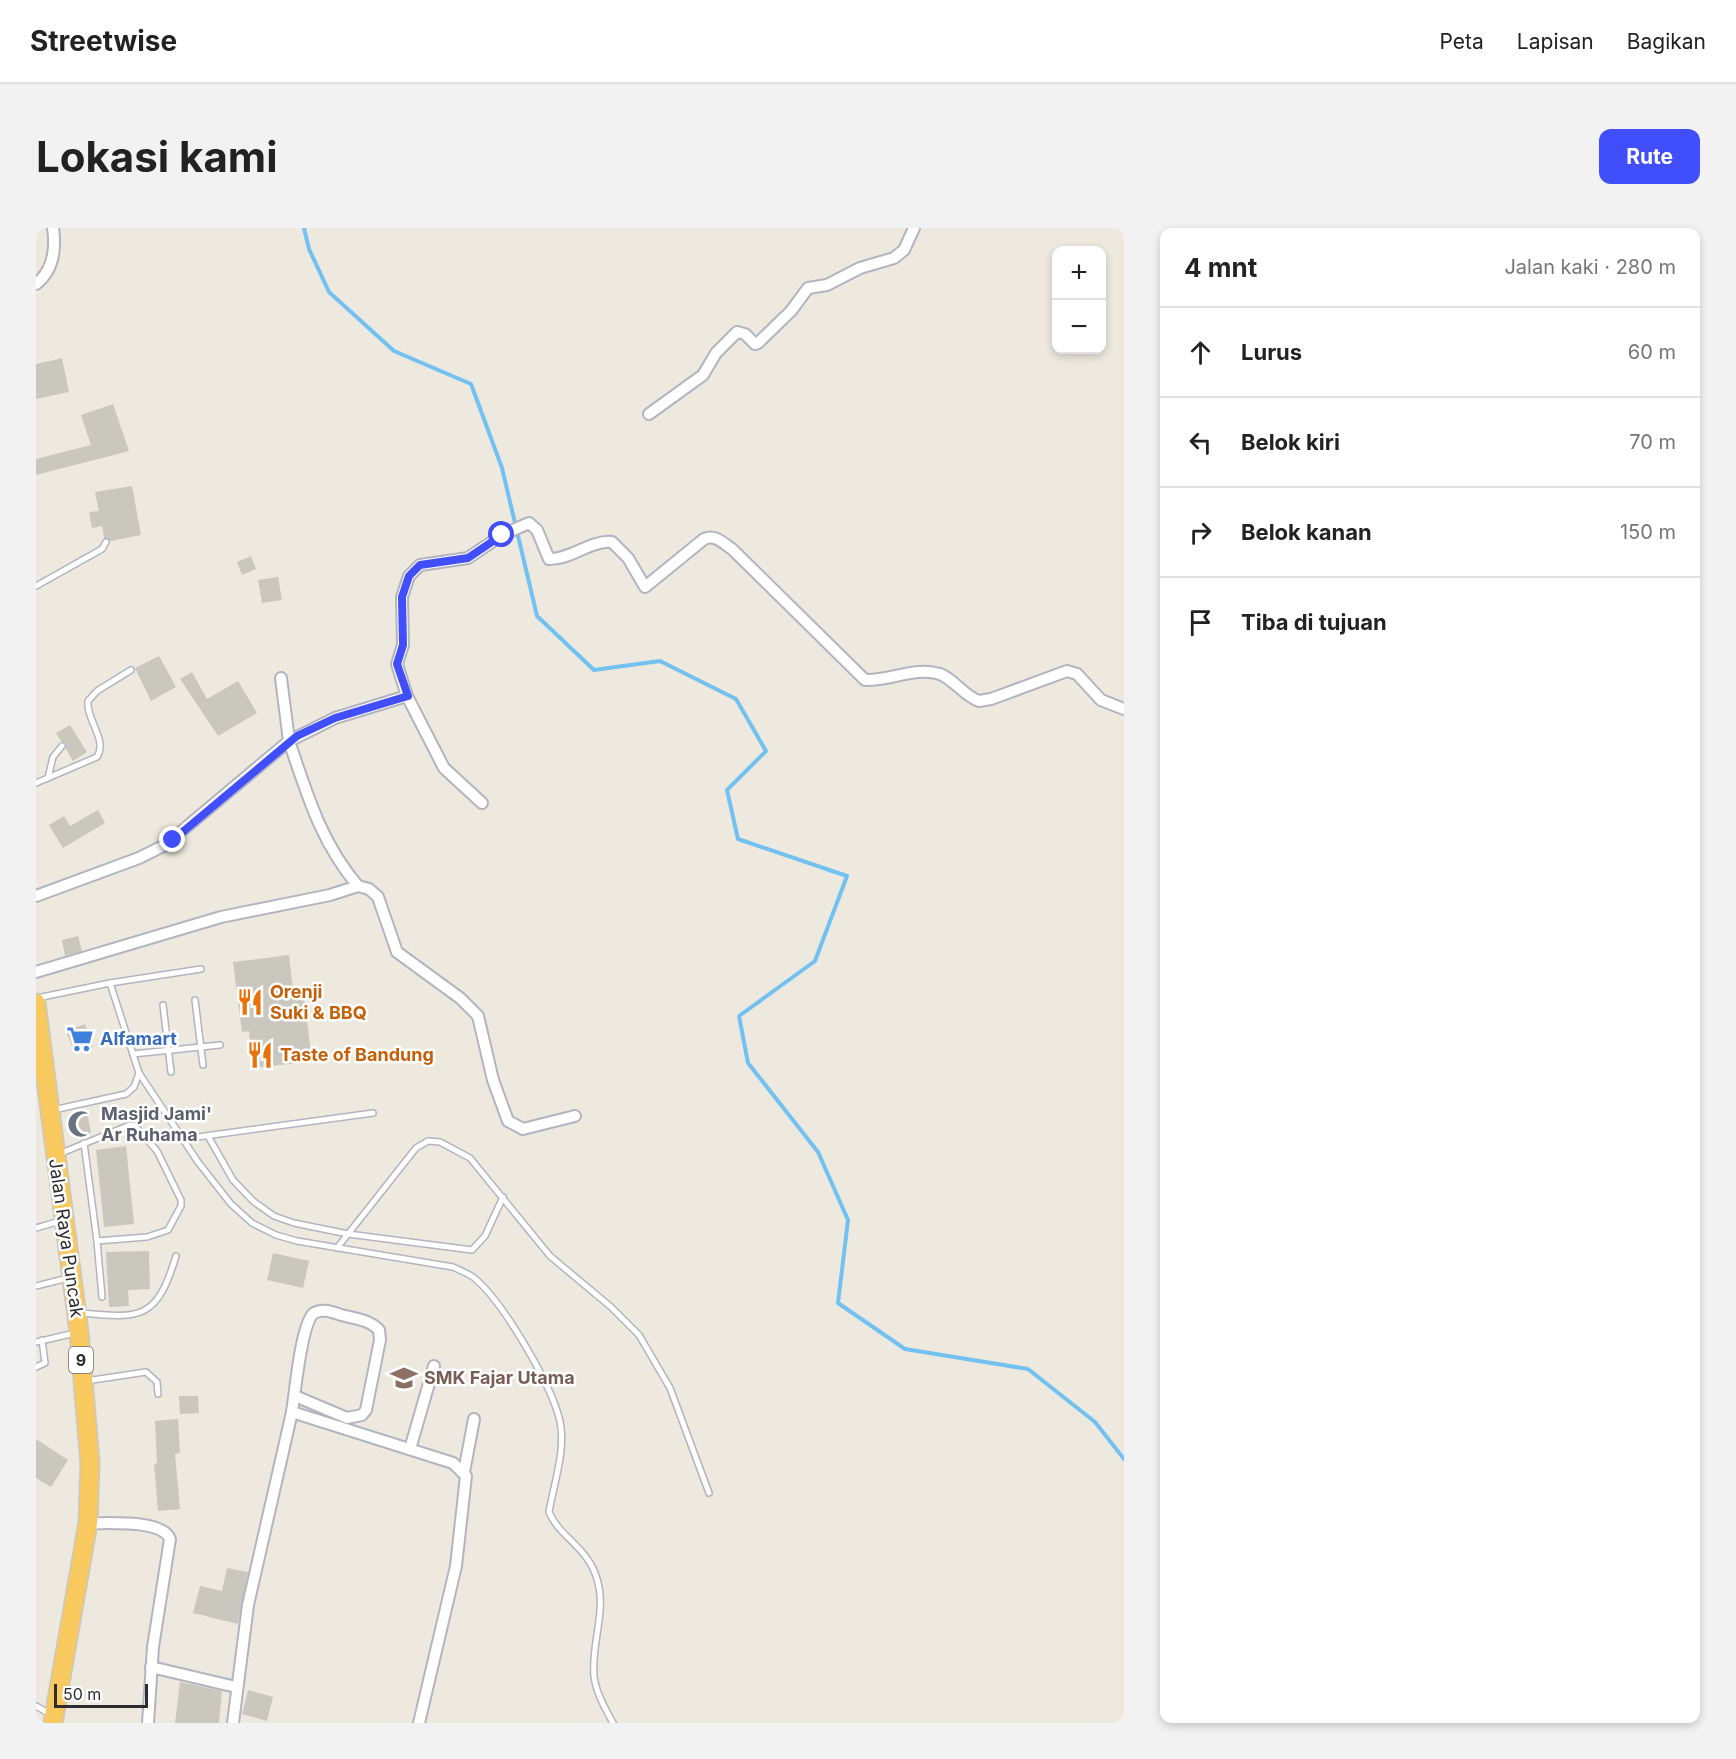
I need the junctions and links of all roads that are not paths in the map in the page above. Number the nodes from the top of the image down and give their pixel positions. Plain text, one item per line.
1 (53, 228) edge
2 (914, 228) edge
3 (36, 284) edge
4 (649, 414) dead end
5 (106, 542) dead end
6 (36, 586) edge
7 (131, 670) dead end
8 (281, 678) dead end
9 (408, 696) junction
10 (1124, 708) edge
11 (289, 741) junction
12 (62, 746) dead end
13 (48, 778) junction
14 (36, 783) edge
15 (482, 803) dead end
16 (358, 886) junction
17 (36, 896) edge
18 (201, 969) dead end
19 (36, 972) edge
20 (111, 983) junction
21 (36, 998) edge
22 (195, 1000) dead end
23 (36, 1004) edge
24 (164, 1005) dead end
25 (220, 1046) dead end
26 (201, 1047) junction
27 (171, 1050) junction
28 (133, 1054) junction
29 (203, 1065) dead end
30 (171, 1072) dead end
31 (139, 1073) junction
32 (44, 1109) edge
33 (373, 1113) dead end
34 (575, 1116) dead end
35 (208, 1136) junction
36 (183, 1139) junction
37 (84, 1143) junction
38 (55, 1156) junction
39 (503, 1197) junction
40 (65, 1220) junction
41 (36, 1228) edge
42 (348, 1234) junction
43 (97, 1241) junction
44 (337, 1248) junction
45 (176, 1256) dead end
46 (72, 1277) junction
47 (36, 1286) edge
48 (102, 1297) dead end
49 (76, 1312) junction
50 (79, 1332) junction
51 (39, 1341) edge
52 (434, 1366) dead end
53 (36, 1367) edge
54 (83, 1382) junction
55 (158, 1394) dead end
56 (295, 1396) junction
57 (292, 1412) junction
58 (474, 1419) dead end
59 (410, 1449) junction
60 (464, 1472) junction
61 (709, 1493) dead end
62 (88, 1523) junction
63 (151, 1667) junction
64 (236, 1687) junction
65 (36, 1706) edge
66 (54, 1720) edge
67 (148, 1723) edge
68 (233, 1723) edge
69 (419, 1723) edge
70 (613, 1723) edge

1 - 3 street
2 - 4 street
5 - 6 lane
7 - 13 lane
8 - 11 street
9 - 10 street
9 - 11 street
9 - 15 street
11 - 16 street
11 - 17 street
12 - 13 lane
13 - 14 lane
16 - 19 street
16 - 34 street
18 - 20 lane
20 - 21 lane
20 - 28 lane
22 - 26 lane
23 - 32 highway, Jalan Raya Puncak / 9
24 - 27 lane
25 - 26 lane
26 - 27 lane
26 - 29 lane
27 - 28 lane
27 - 30 lane
28 - 31 lane
31 - 32 lane
31 - 36 lane
32 - 38 highway, Jalan Raya Puncak / 9
33 - 35 lane
35 - 36 lane
35 - 42 lane
36 - 44 lane
37 - 38 lane
37 - 43 lane
37 - 43 lane
38 - 40 highway, Jalan Raya Puncak / 9
39 - 42 lane
39 - 42 lane
39 - 61 lane
40 - 41 lane
40 - 46 highway, Jalan Raya Puncak / 9
42 - 44 lane
43 - 48 lane
44 - 70 lane
45 - 49 lane
46 - 47 lane
46 - 49 highway, Jalan Raya Puncak / 9
49 - 50 highway, Jalan Raya Puncak / 9
50 - 51 lane
50 - 54 highway, Jalan Raya Puncak / 9
51 - 53 lane
52 - 59 street
54 - 55 lane
54 - 62 highway, Jalan Raya Puncak / 9
56 - 56 street
56 - 57 street
57 - 59 street
57 - 64 street
58 - 60 street
59 - 60 street
60 - 69 street
62 - 63 street
62 - 66 highway, Jalan Raya Puncak / 9
63 - 64 street
63 - 67 street
64 - 68 street
65 - 66 lane

